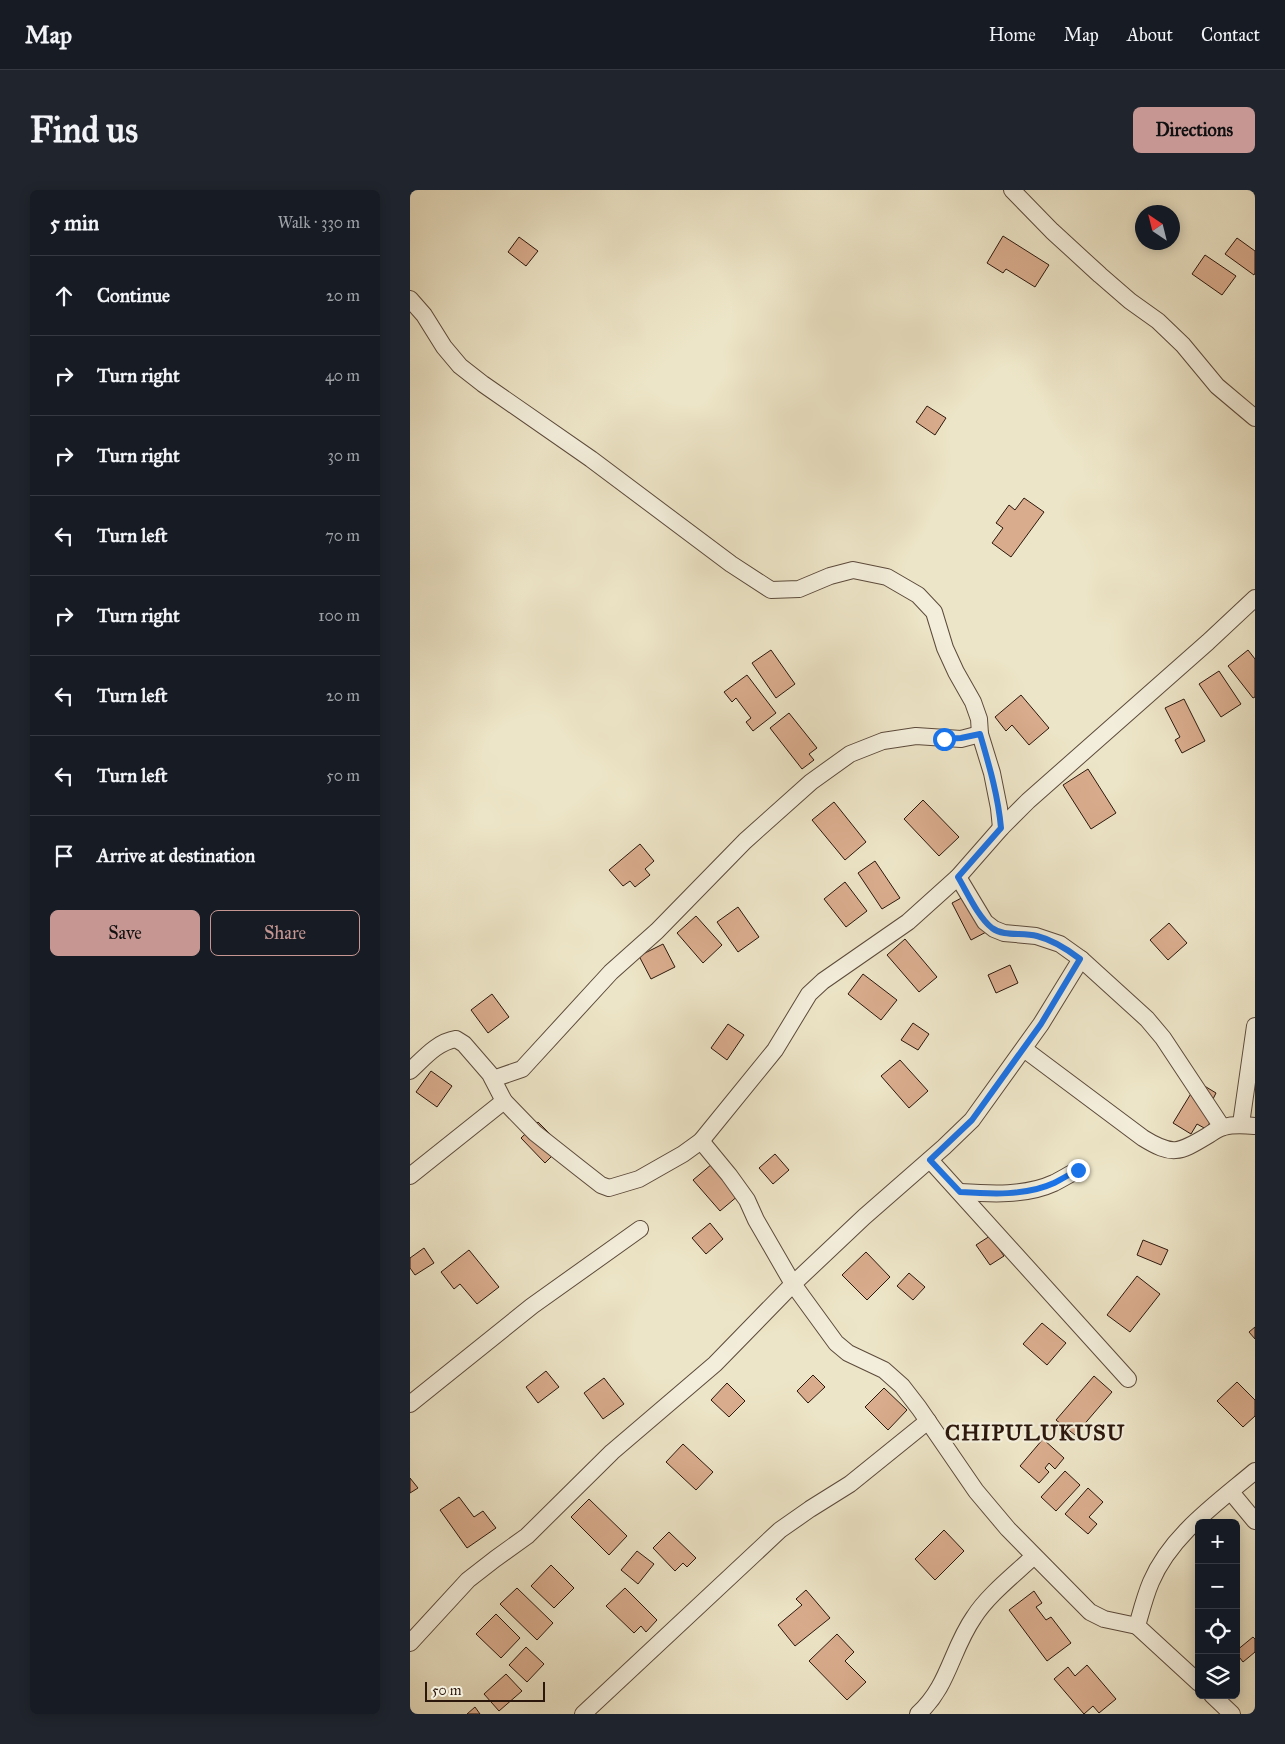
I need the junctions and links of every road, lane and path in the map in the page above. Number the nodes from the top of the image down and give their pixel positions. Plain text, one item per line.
1 (1012, 190) edge
2 (410, 299) edge
3 (1255, 418) edge
4 (1255, 598) edge
5 (980, 734) junction
6 (1001, 828) junction
7 (958, 877) junction
8 (1080, 959) junction
9 (1255, 1026) edge
10 (1024, 1048) junction
11 (410, 1071) edge
12 (493, 1079) junction
13 (504, 1101) junction
14 (1248, 1125) edge
15 (1222, 1127) junction
16 (701, 1141) junction
17 (930, 1160) junction
18 (1078, 1170) dead end
19 (410, 1176) edge
20 (960, 1192) junction
21 (640, 1229) dead end
22 (793, 1284) junction
23 (1128, 1379) dead end
24 (410, 1404) edge
25 (928, 1420) junction
26 (1255, 1471) edge
27 (1231, 1492) junction
28 (1255, 1521) edge
29 (1034, 1556) junction
30 (1137, 1626) junction
31 (410, 1643) edge
32 (1195, 1679) edge
33 (1216, 1699) edge
34 (583, 1714) edge
35 (918, 1714) edge
36 (1232, 1714) edge

1 - 3 street
2 - 5 street
4 - 6 street
5 - 6 street
5 - 12 street
6 - 7 street
7 - 8 street
7 - 16 street
8 - 10 street
8 - 15 street
9 - 14 street
10 - 15 street
10 - 17 street
11 - 12 street
12 - 13 street
13 - 16 street
13 - 19 street
14 - 15 street
16 - 22 street
17 - 20 street
17 - 22 street
18 - 20 street
20 - 23 street
21 - 24 street
22 - 25 street
22 - 31 street
25 - 29 street
25 - 34 street
26 - 27 street
27 - 28 street
27 - 30 street
29 - 30 street
29 - 35 street
30 - 32 street
33 - 36 street

